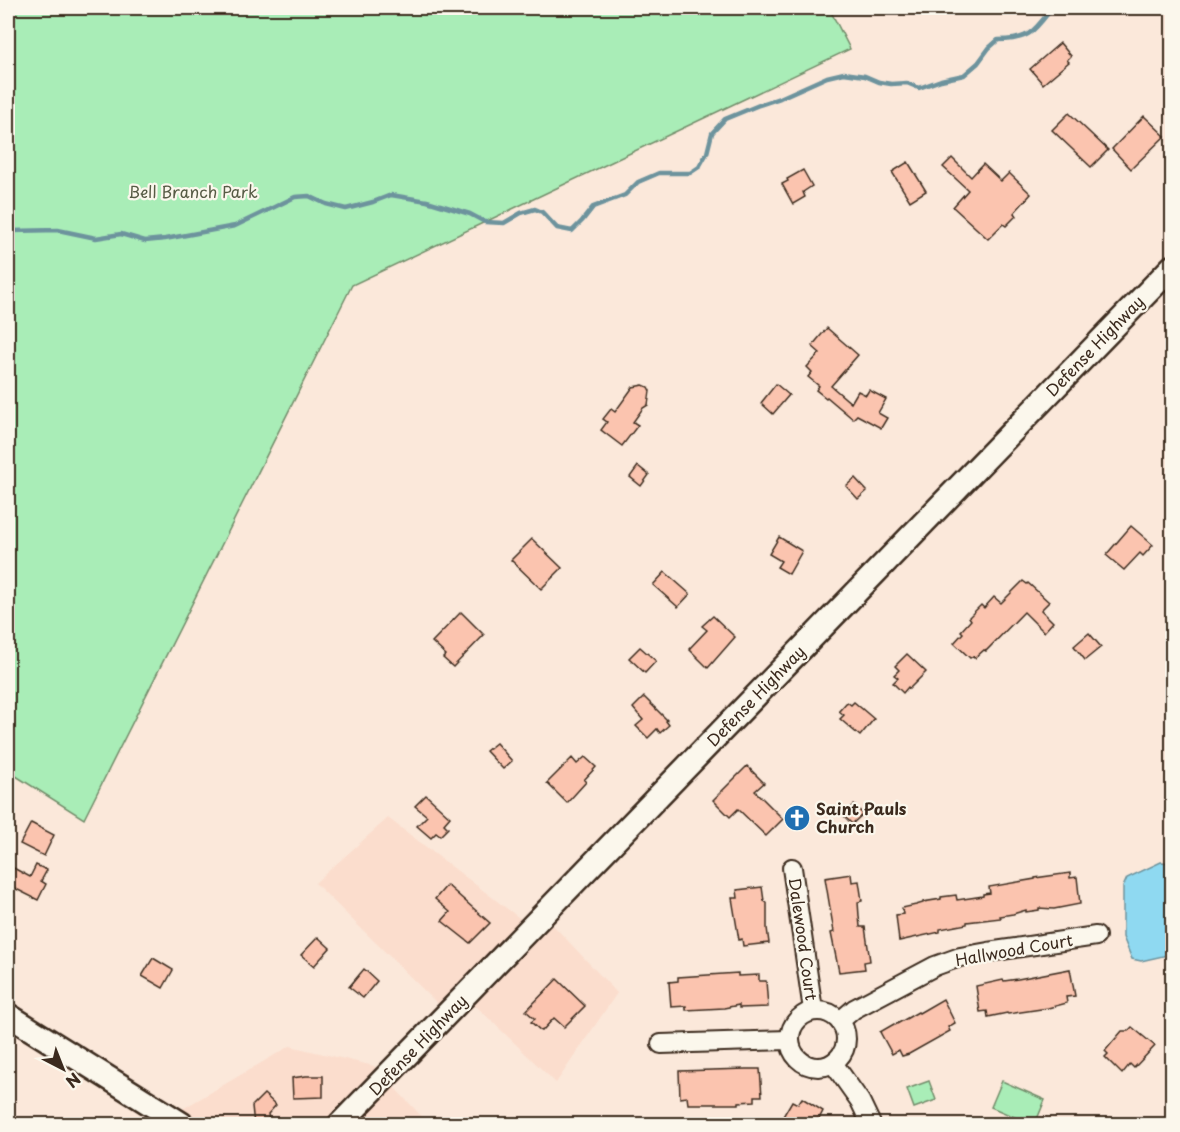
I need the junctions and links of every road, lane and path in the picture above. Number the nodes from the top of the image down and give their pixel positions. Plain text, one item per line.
1 (1173, 267) edge
2 (792, 868) dead end
3 (1096, 936) dead end
4 (813, 1010) junction
5 (8, 1015) edge
6 (840, 1021) junction
7 (789, 1040) junction
8 (661, 1044) dead end
9 (833, 1063) junction
10 (182, 1125) edge
11 (340, 1125) edge
12 (872, 1125) edge

1 - 11 main road, Defense Highway
2 - 4 street, Dalewood Court
3 - 6 street, Hallwood Court
4 - 6 street
4 - 7 street
5 - 10 main road
6 - 9 street
7 - 8 street
7 - 9 street
9 - 12 street

